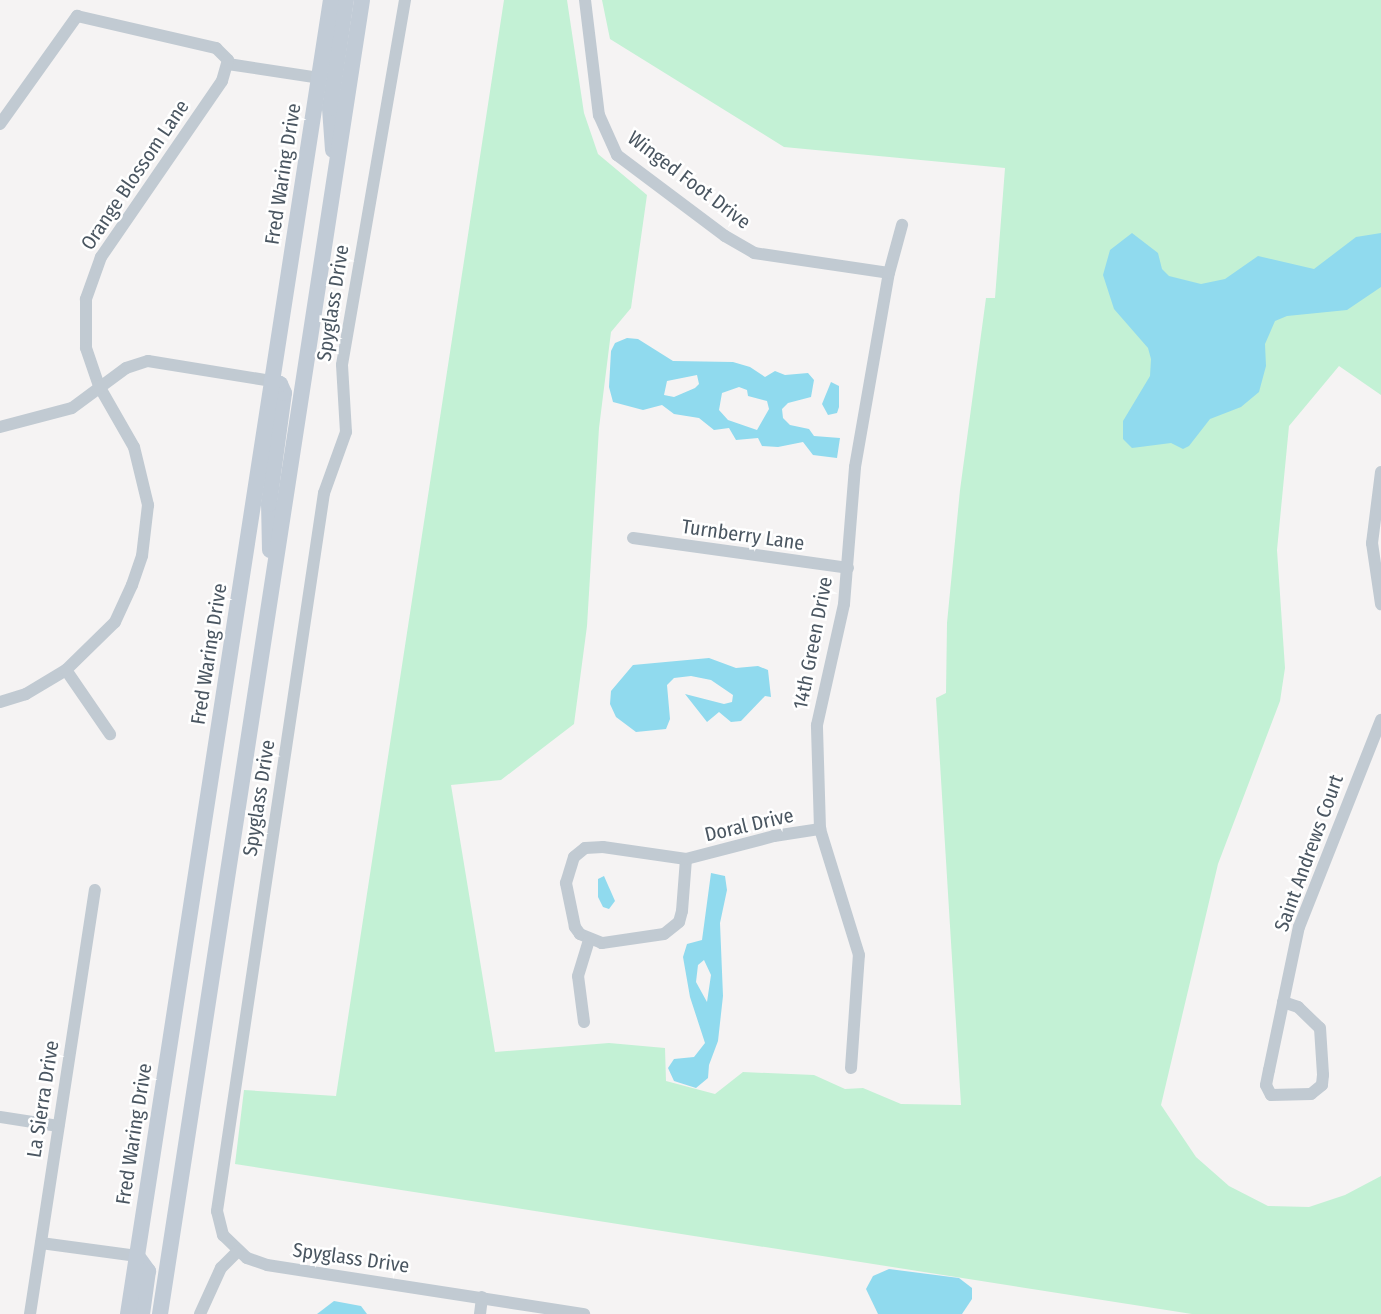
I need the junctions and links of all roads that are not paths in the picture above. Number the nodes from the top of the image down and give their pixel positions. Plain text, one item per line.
1 (331, 0) edge
2 (346, 0) edge
3 (362, 0) edge
4 (405, 0) edge
5 (585, 0) edge
6 (228, 62) junction
7 (319, 78) junction
8 (0, 124) edge
9 (336, 169) junction
10 (902, 225) dead end
11 (889, 273) junction
12 (272, 381) junction
13 (99, 386) junction
14 (0, 426) edge
15 (1381, 472) edge
16 (633, 538) dead end
17 (848, 568) junction
18 (271, 586) junction
19 (1381, 604) edge
20 (66, 670) junction
21 (0, 702) edge
22 (1381, 720) edge
23 (110, 734) dead end
24 (820, 829) junction
25 (686, 859) junction
26 (95, 890) dead end
27 (589, 939) junction
28 (1283, 1002) junction
29 (584, 1022) dead end
30 (851, 1068) dead end
31 (0, 1117) edge
32 (58, 1126) junction
33 (41, 1242) junction
34 (238, 1251) junction
35 (137, 1257) junction
36 (482, 1297) junction
37 (30, 1314) edge
38 (128, 1314) edge
39 (142, 1314) edge
40 (160, 1314) edge
41 (200, 1314) edge
42 (480, 1314) edge
43 (584, 1314) edge

1 - 7 main road, Fred Waring Drive
2 - 9 main road
3 - 9 main road
4 - 34 street, Spyglass Drive
5 - 11 street, Winged Foot Drive
6 - 7 street
6 - 8 street
6 - 13 street, Orange Blossom Lane
7 - 12 main road, Fred Waring Drive
9 - 18 main road
10 - 11 street, 14th Green Drive
11 - 17 street, 14th Green Drive
12 - 13 street
12 - 18 main road
12 - 35 main road, Fred Waring Drive
13 - 14 street
13 - 20 street, Orange Blossom Lane
15 - 19 street
16 - 17 street, Turnberry Lane
17 - 24 street, 14th Green Drive
18 - 40 main road
20 - 21 street, Orange Blossom Lane
20 - 23 street
22 - 28 street, Saint Andrews Court
24 - 25 street, Doral Drive
24 - 30 street, 14th Green Drive
25 - 27 street, Doral Drive
25 - 27 street, Doral Drive
26 - 32 street, La Sierra Drive
27 - 29 street
28 - 28 street, Saint Andrews Court
31 - 32 street
32 - 33 street, La Sierra Drive
33 - 35 street
33 - 37 street, La Sierra Drive
34 - 36 street, Spyglass Drive
34 - 41 street
35 - 38 main road, Fred Waring Drive
35 - 39 main road
36 - 42 street
36 - 43 street, Spyglass Drive

